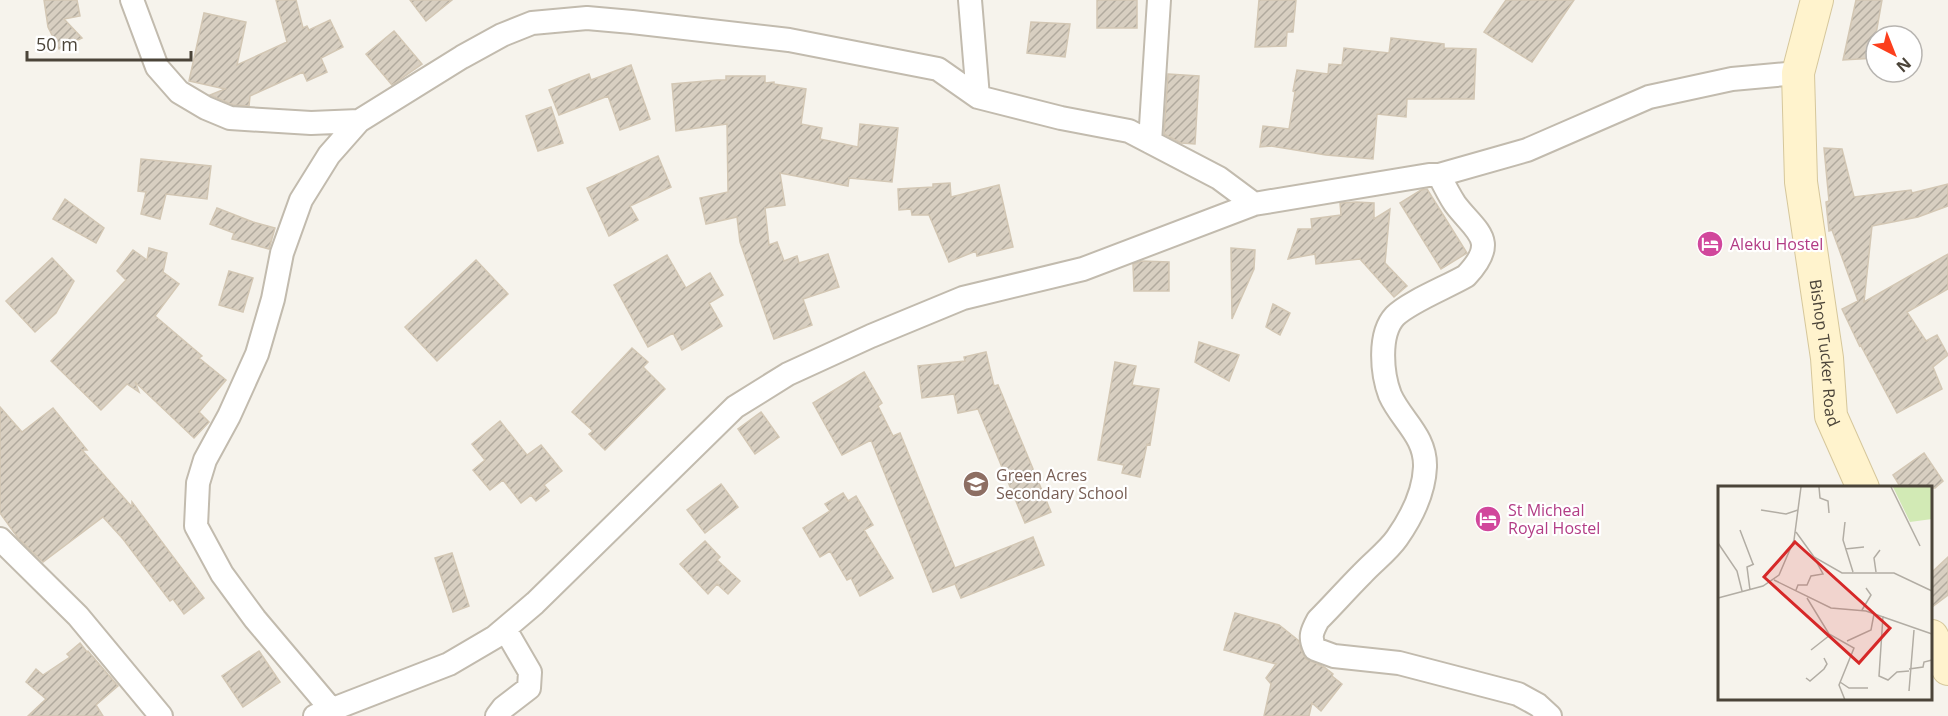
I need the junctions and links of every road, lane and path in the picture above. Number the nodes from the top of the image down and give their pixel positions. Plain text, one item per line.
1 (132, 0) edge
2 (970, 0) edge
3 (1159, 0) edge
4 (1817, 0) edge
5 (600, 10) edge
6 (1798, 72) junction
7 (978, 97) junction
8 (359, 121) junction
9 (1150, 142) junction
10 (1439, 175) junction
11 (1254, 204) junction
12 (1862, 486) edge
13 (0, 539) edge
14 (505, 628) junction
15 (1933, 638) edge
16 (1948, 669) edge
17 (323, 712) edge
18 (161, 716) edge
19 (497, 716) edge
20 (1550, 716) edge

1 - 8 street
2 - 7 street
3 - 9 street
4 - 6 main road, Bishop Tucker Road
5 - 7 street
5 - 8 street
6 - 10 street
6 - 12 main road, Bishop Tucker Road
7 - 9 street
8 - 17 street
9 - 11 street
10 - 11 street
10 - 20 street
11 - 14 street
13 - 18 street
14 - 17 street
14 - 19 street
15 - 16 main road

